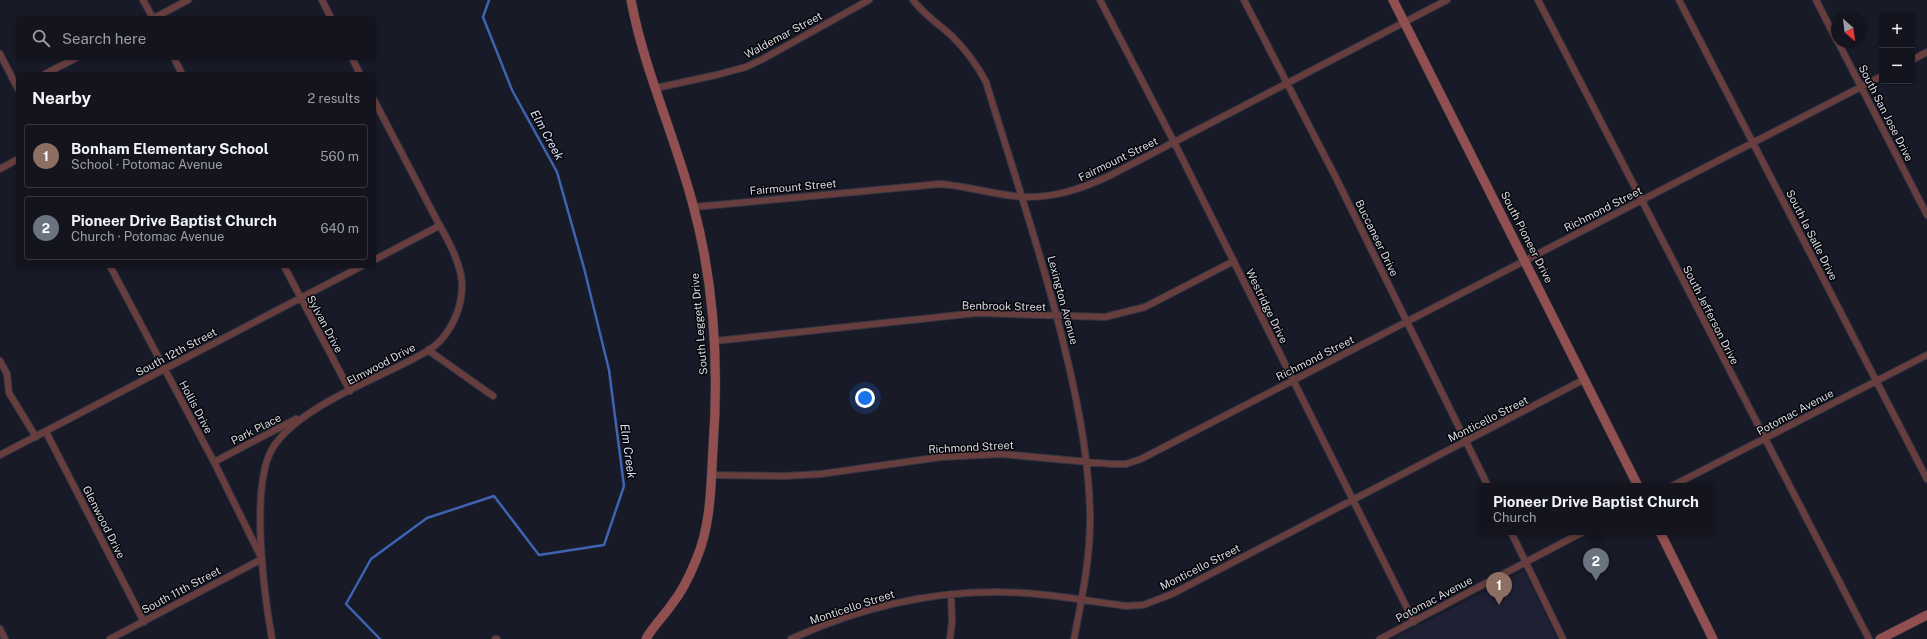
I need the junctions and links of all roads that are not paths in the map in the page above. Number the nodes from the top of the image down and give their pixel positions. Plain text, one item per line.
1 (143, 0) edge
2 (188, 0) edge
3 (322, 0) edge
4 (631, 0) edge
5 (869, 0) edge
6 (913, 0) edge
7 (1100, 0) edge
8 (1244, 0) edge
9 (1393, 0) edge
10 (1447, 0) edge
11 (1538, 0) edge
12 (1679, 0) edge
13 (1816, 0) edge
14 (152, 16) edge
15 (157, 16) edge
16 (330, 16) edge
17 (1405, 22) junction
18 (1831, 29) edge
19 (1841, 48) edge
20 (1927, 52) edge
21 (0, 54) edge
22 (1915, 58) edge
23 (72, 60) edge
24 (175, 60) edge
25 (353, 60) edge
26 (49, 72) edge
27 (181, 72) edge
28 (359, 72) edge
29 (1879, 78) edge
30 (1287, 83) junction
31 (16, 84) edge
32 (1861, 87) junction
33 (656, 88) junction
34 (376, 104) edge
35 (1174, 142) junction
36 (1753, 143) junction
37 (16, 160) edge
38 (0, 169) edge
39 (1022, 197) junction
40 (1641, 201) junction
41 (694, 206) junction
42 (1927, 215) edge
43 (439, 226) junction
44 (376, 259) edge
45 (1525, 259) junction
46 (1234, 261) junction
47 (111, 268) edge
48 (285, 268) edge
49 (358, 268) edge
50 (300, 298) junction
51 (1058, 316) junction
52 (1407, 322) junction
53 (715, 341) junction
54 (428, 350) junction
55 (1927, 355) edge
56 (0, 361) edge
57 (164, 369) junction
58 (1585, 379) junction
59 (1293, 381) junction
60 (1876, 381) junction
61 (350, 391) junction
62 (493, 396) dead end
63 (307, 414) junction
64 (46, 432) junction
65 (36, 437) junction
66 (1764, 440) junction
67 (1467, 441) junction
68 (0, 455) edge
69 (214, 462) junction
70 (1086, 462) junction
71 (712, 476) junction
72 (1927, 480) edge
73 (1487, 483) edge
74 (1637, 483) edge
75 (1678, 483) edge
76 (1352, 500) junction
77 (1512, 535) edge
78 (1577, 535) edge
79 (1661, 535) edge
80 (262, 559) junction
81 (1525, 562) junction
82 (951, 594) junction
83 (1082, 600) junction
84 (1927, 615) edge
85 (144, 622) junction
86 (1414, 622) junction
87 (0, 629) edge
88 (5, 639) edge
89 (110, 639) edge
90 (272, 639) edge
91 (646, 639) edge
92 (791, 639) edge
93 (950, 639) edge
94 (1074, 639) edge
95 (1380, 639) edge
96 (1563, 639) edge
97 (1713, 639) edge
98 (1869, 639) edge
99 (1880, 639) edge

1 - 14 street
2 - 15 street
3 - 16 street
4 - 33 street, South Leggett Drive
5 - 33 street, Waldemar Street
6 - 39 street, Lexington Avenue
7 - 35 street, Westridge Drive
8 - 30 street, Buccaneer Drive
9 - 17 street, South Pioneer Drive
10 - 17 street, Fairmount Street
11 - 40 street, South Jefferson Drive
12 - 36 street, South la Salle Drive
13 - 18 street, South San Jose Drive
17 - 30 street, Fairmount Street
17 - 45 street, South Pioneer Drive
19 - 32 street, South San Jose Drive
20 - 22 street
21 - 31 street
23 - 26 street
24 - 27 street
25 - 28 street
29 - 32 street, Richmond Street
30 - 35 street, Fairmount Street
30 - 52 street, Buccaneer Drive
32 - 36 street, Richmond Street
32 - 42 street, South San Jose Drive
33 - 41 street, South Leggett Drive
34 - 43 street, Elmwood Drive
35 - 39 street, Fairmount Street
35 - 46 street, Westridge Drive
36 - 40 street, Richmond Street
36 - 60 street, South la Salle Drive
37 - 38 street
39 - 41 street, Fairmount Street
39 - 51 street, Lexington Avenue
40 - 45 street, Richmond Street
40 - 66 street, South Jefferson Drive
41 - 53 street, South Leggett Drive
43 - 44 street
43 - 54 street, Elmwood Drive
45 - 52 street, Richmond Street
45 - 58 street, South Pioneer Drive
46 - 51 street, Benbrook Street
46 - 59 street, Westridge Drive
47 - 57 street, Hollis Drive
48 - 50 street, Sylvan Drive
49 - 50 street, South 12th Street
50 - 57 street, South 12th Street
50 - 61 street, Sylvan Drive
51 - 53 street, Benbrook Street
51 - 70 street, Lexington Avenue
52 - 59 street, Richmond Street
52 - 67 street, Buccaneer Drive
53 - 71 street, South Leggett Drive
54 - 61 street, Elmwood Drive
54 - 62 street
55 - 60 street, Potomac Avenue
56 - 65 street
57 - 64 street, South 12th Street
57 - 69 street, Hollis Drive
58 - 67 street, Monticello Street
58 - 74 street, South Pioneer Drive
59 - 70 street, Richmond Street
59 - 76 street, Westridge Drive
60 - 66 street, Potomac Avenue
60 - 72 street, South la Salle Drive
61 - 63 street, Elmwood Drive
63 - 69 street, Park Place
63 - 80 street, Elmwood Drive
64 - 65 street, South 12th Street
64 - 85 street, Glenwood Drive
65 - 68 street, South 12th Street
66 - 75 street, Potomac Avenue
66 - 98 street, South Jefferson Drive
67 - 73 street, Buccaneer Drive
67 - 76 street, Monticello Street
69 - 80 street, Hollis Drive
70 - 71 street, Richmond Street
70 - 83 street, Lexington Avenue
71 - 91 street, South Leggett Drive
76 - 83 street, Monticello Street
76 - 86 street, Westridge Drive
77 - 81 street
78 - 81 street, Potomac Avenue
79 - 97 street
80 - 85 street, South 11th Street
80 - 90 street, Elmwood Drive
81 - 86 street, Potomac Avenue
81 - 96 street
82 - 83 street, Monticello Street
82 - 92 street, Monticello Street
82 - 93 street
83 - 94 street, Lexington Avenue
84 - 99 street
85 - 89 street, South 11th Street
86 - 95 street, Potomac Avenue
87 - 88 street

